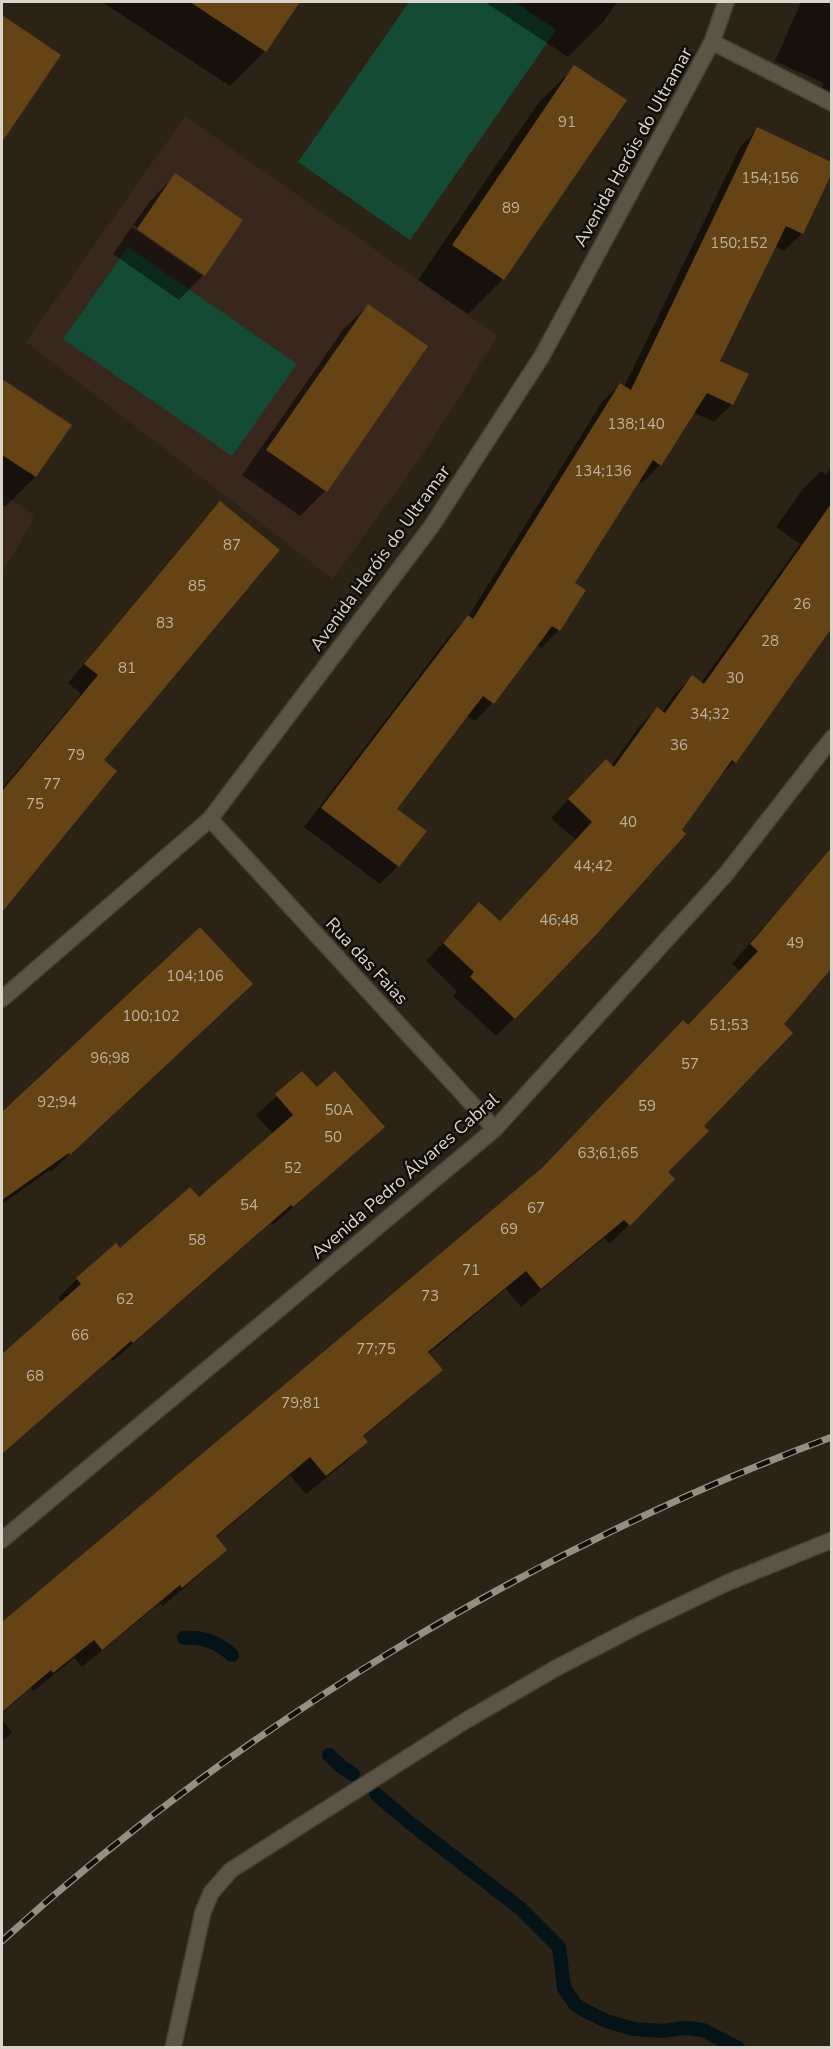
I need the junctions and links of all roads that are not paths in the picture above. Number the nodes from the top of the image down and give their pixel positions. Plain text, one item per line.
1 (726, 2) edge
2 (712, 42) junction
3 (831, 103) edge
4 (831, 738) edge
5 (210, 819) junction
6 (2, 999) edge
7 (495, 1129) junction
8 (2, 1540) edge
9 (831, 1540) edge
10 (172, 2048) edge

1 - 2 street, Avenida Heróis do Ultramar
2 - 3 street
2 - 5 street, Avenida Heróis do Ultramar
4 - 7 street, Avenida Pedro Álvares Cabral
5 - 6 street, Avenida Heróis do Ultramar
5 - 7 street, Rua das Faias
7 - 8 street, Avenida Pedro Álvares Cabral
9 - 10 street

